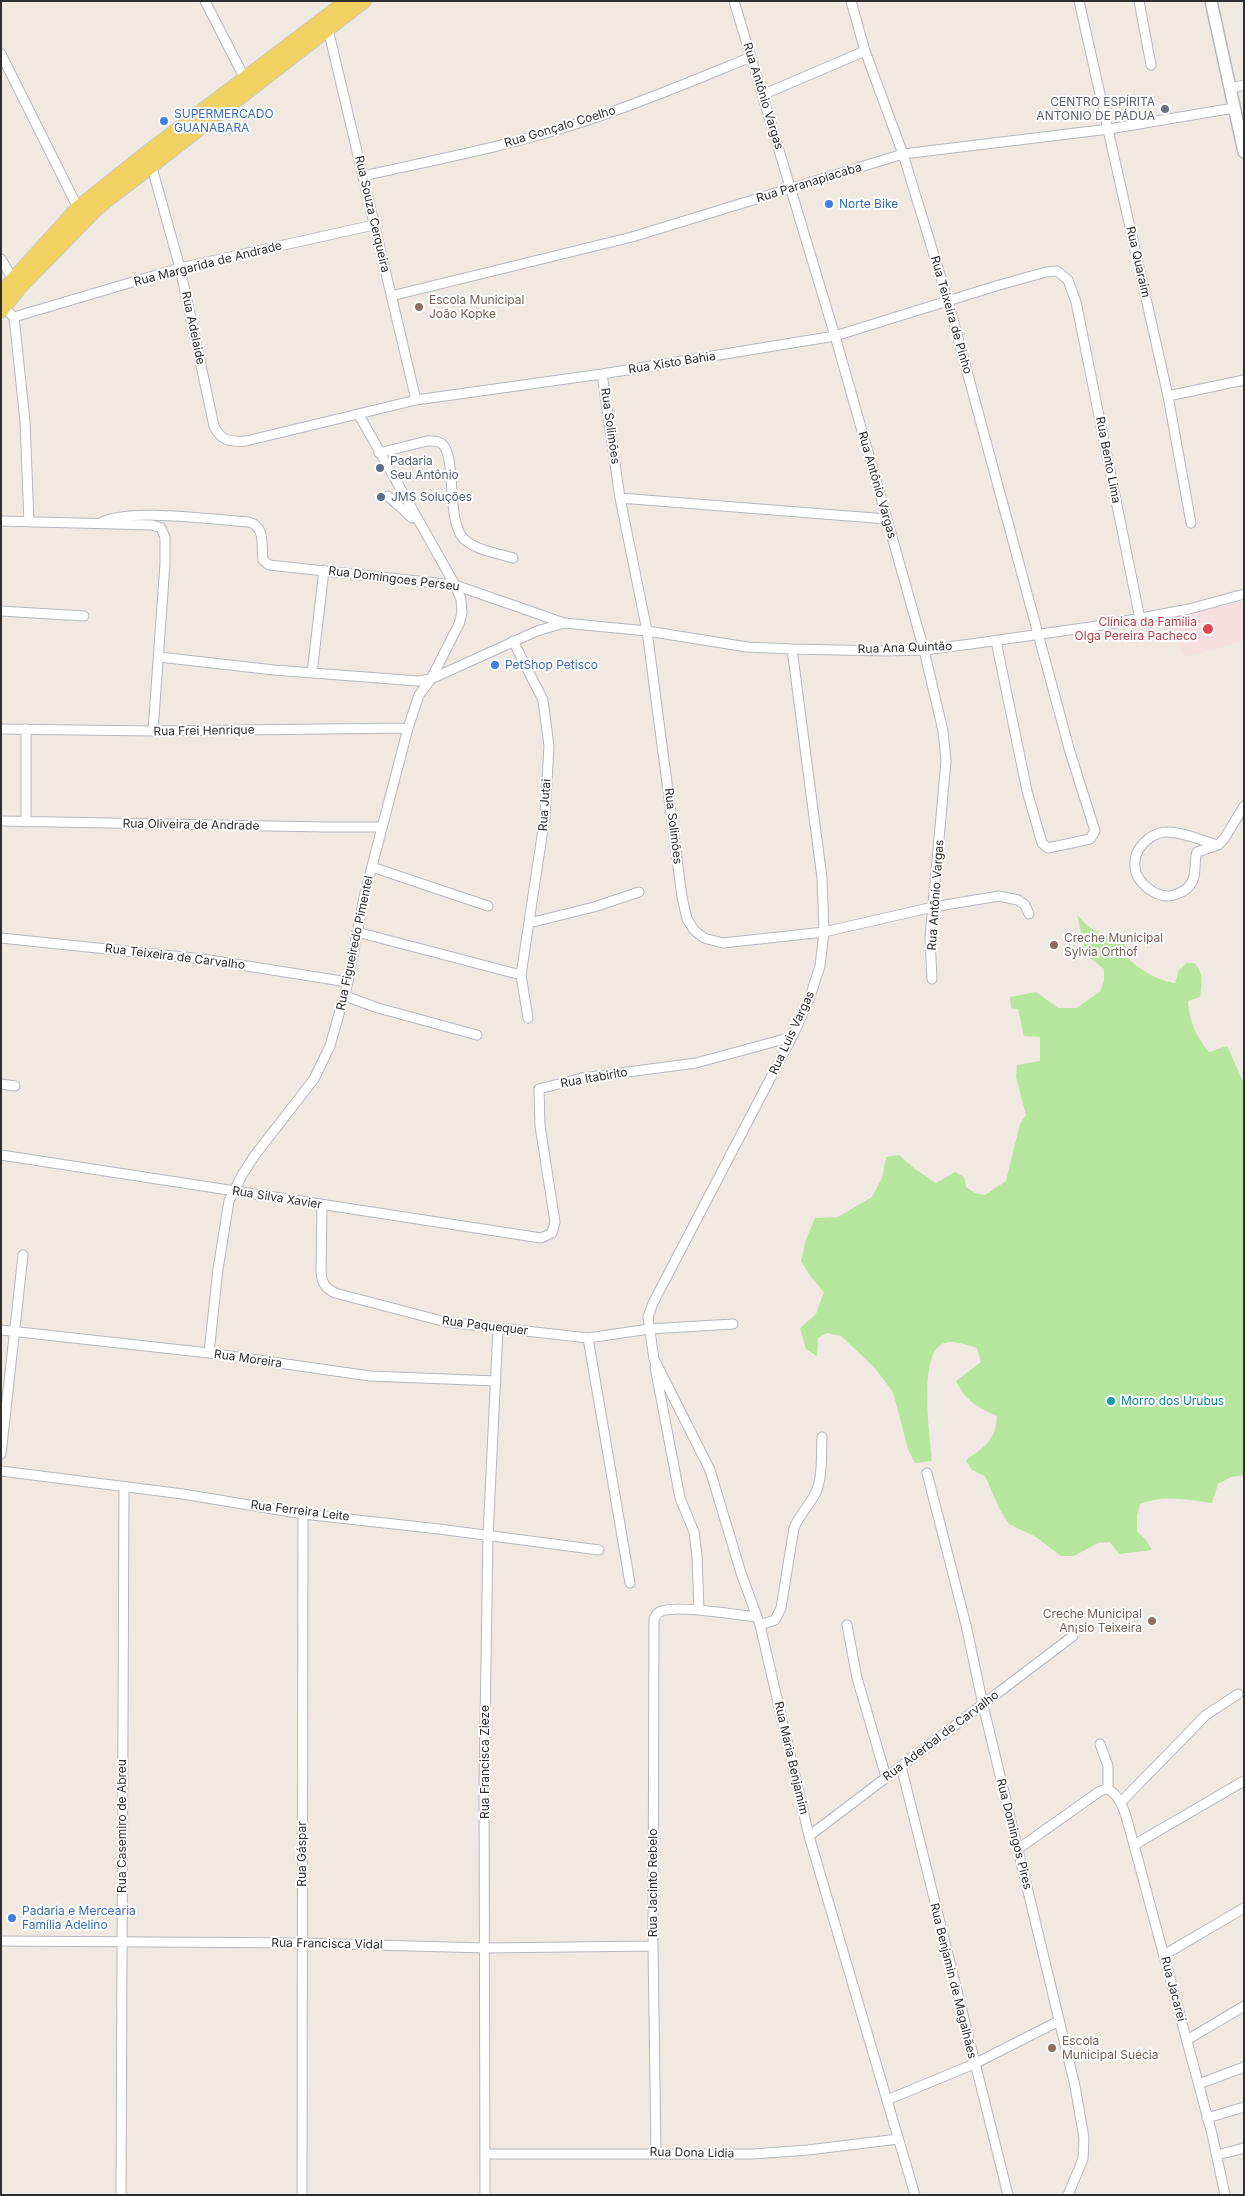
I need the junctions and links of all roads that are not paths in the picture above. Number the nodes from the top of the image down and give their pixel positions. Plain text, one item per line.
1 (206, 1) edge
2 (347, 1) edge
3 (364, 1) edge
4 (734, 1) edge
5 (851, 1) edge
6 (1079, 1) edge
7 (1139, 1) edge
8 (1211, 1) edge
9 (328, 29) junction
10 (865, 51) junction
11 (1, 54) edge
12 (751, 57) junction
13 (1151, 65) dead end
14 (245, 79) junction
15 (1244, 86) edge
16 (1230, 88) junction
17 (762, 95) junction
18 (1234, 108) junction
19 (1108, 129) junction
20 (1244, 152) edge
21 (902, 154) junction
22 (151, 164) junction
23 (363, 176) junction
24 (791, 189) junction
25 (78, 208) junction
26 (374, 225) junction
27 (1, 259) edge
28 (180, 268) junction
29 (16, 283) junction
30 (1, 293) edge
31 (390, 296) junction
32 (948, 300) junction
33 (1076, 302) joint
34 (6, 312) edge
35 (834, 336) junction
36 (602, 374) junction
37 (1244, 380) edge
38 (1168, 396) junction
39 (416, 400) junction
40 (358, 415) junction
41 (246, 441) joint
42 (379, 453) junction
43 (388, 496) dead end
44 (620, 498) junction
45 (887, 519) junction
46 (1, 521) edge
47 (29, 522) junction
48 (100, 523) junction
49 (1191, 524) dead end
50 (421, 527) junction
51 (513, 558) dead end
52 (324, 570) junction
53 (455, 585) junction
54 (1244, 594) edge
55 (1, 611) edge
56 (84, 616) dead end
57 (1140, 618) junction
58 (564, 622) junction
59 (647, 631) junction
60 (1037, 634) junction
61 (996, 641) junction
62 (513, 642) junction
63 (792, 649) junction
64 (924, 650) junction
65 (159, 657) junction
66 (312, 673) junction
67 (431, 679) junction
68 (408, 728) junction
69 (1, 729) edge
70 (26, 729) junction
71 (153, 731) junction
72 (1244, 806) edge
73 (1, 821) edge
74 (26, 822) junction
75 (382, 827) junction
76 (1218, 845) junction
77 (372, 867) junction
78 (639, 892) dead end
79 (488, 906) dead end
80 (933, 907) junction
81 (1029, 914) dead end
82 (529, 923) junction
83 (357, 932) junction
84 (824, 932) junction
85 (1, 938) edge
86 (521, 975) junction
87 (932, 979) dead end
88 (348, 982) junction
89 (345, 996) junction
90 (528, 1018) dead end
91 (477, 1035) dead end
92 (792, 1037) junction
93 (1, 1084) edge
94 (14, 1086) dead end
95 (1, 1155) edge
96 (233, 1191) junction
97 (322, 1205) junction
98 (552, 1233) joint
99 (23, 1255) dead end
100 (733, 1324) dead end
101 (649, 1329) junction
102 (1, 1330) edge
103 (498, 1330) junction
104 (14, 1332) junction
105 (588, 1338) junction
106 (209, 1353) junction
107 (654, 1359) junction
108 (496, 1382) junction
109 (822, 1437) dead end
110 (1, 1454) edge
111 (1, 1471) edge
112 (927, 1473) dead end
113 (124, 1487) junction
114 (303, 1514) junction
115 (488, 1536) junction
116 (599, 1550) dead end
117 (630, 1583) dead end
118 (699, 1610) junction
119 (758, 1621) junction
120 (847, 1625) dead end
121 (1073, 1636) dead end
122 (1238, 1694) dead end
123 (983, 1705) junction
124 (1100, 1744) dead end
125 (901, 1766) junction
126 (886, 1777) junction
127 (1244, 1780) edge
128 (1108, 1789) junction
129 (1121, 1802) junction
130 (809, 1836) junction
131 (1134, 1844) junction
132 (1018, 1849) junction
133 (1244, 1908) edge
134 (1, 1941) edge
135 (121, 1942) junction
136 (302, 1943) junction
137 (653, 1946) junction
138 (485, 1948) junction
139 (1164, 1955) junction
140 (1244, 2006) edge
141 (1059, 2021) junction
142 (1187, 2040) junction
143 (974, 2064) junction
144 (1244, 2068) edge
145 (1199, 2084) junction
146 (887, 2100) junction
147 (1244, 2108) edge
148 (1207, 2118) junction
149 (898, 2139) junction
150 (1244, 2148) edge
151 (656, 2152) junction
152 (485, 2154) junction
153 (1217, 2154) junction
154 (121, 2195) edge
155 (302, 2195) edge
156 (485, 2195) edge
157 (915, 2195) edge
158 (1008, 2195) edge
159 (1068, 2195) edge
160 (1225, 2195) edge

1 - 14 street
2 - 14 main road
3 - 9 main road
4 - 12 street, Rua Antônio Vargas
5 - 10 street, Rua Teixeira de Pinho
6 - 19 street, Rua Quaraim
7 - 13 street
8 - 16 street
9 - 22 main road
9 - 23 street, Rua Souza Cerqueira
10 - 17 street
10 - 21 street, Rua Teixeira de Pinho
11 - 25 street
12 - 17 street, Rua Antônio Vargas
12 - 23 street, Rua Gonçalo Coelho
14 - 25 main road
15 - 16 street
16 - 18 street
17 - 24 street, Rua Antônio Vargas
18 - 19 street, Rua Paranapiacaba
18 - 20 street
19 - 21 street, Rua Paranapiacaba
19 - 38 street, Rua Quaraim
21 - 24 street, Rua Paranapiacaba
21 - 32 street, Rua Teixeira de Pinho
22 - 28 street, Rua Adelaide
22 - 29 main road
23 - 26 street, Rua Souza Cerqueira
24 - 31 street, Rua Paranapiacaba
24 - 35 street, Rua Antônio Vargas
25 - 29 main road
26 - 28 street, Rua Margarida de Andrade
26 - 31 street, Rua Souza Cerqueira
27 - 29 street
28 - 34 street, Rua Margarida de Andrade
28 - 41 street, Rua Adelaide
29 - 30 main road
29 - 34 main road
31 - 39 street, Rua Souza Cerqueira
32 - 33 street, Rua Xisto Bahia
32 - 35 street, Rua Xisto Bahia
32 - 60 street, Rua Teixeira de Pinho
33 - 57 street, Rua Bento Lima
34 - 47 street
35 - 36 street, Rua Xisto Bahia
35 - 45 street, Rua Antônio Vargas
36 - 39 street, Rua Xisto Bahia
36 - 44 street, Rua Solimões
37 - 38 street
38 - 49 street, Rua Quaraim
39 - 40 street, Rua Xisto Bahia
40 - 41 street, Rua Xisto Bahia
40 - 42 street, Rua Figueiredo Pimentel
42 - 50 street, Rua Figueiredo Pimentel
42 - 51 street
43 - 50 street, Rua Figueiredo Pimentel
44 - 45 street
44 - 59 street, Rua Solimões
45 - 64 street, Rua Antônio Vargas
46 - 47 street
47 - 48 street
48 - 52 street, Rua Domingoes Perseu
48 - 65 street
50 - 53 street, Rua Figueiredo Pimentel
52 - 53 street, Rua Domingoes Perseu
52 - 66 street
53 - 58 street, Rua Domingoes Perseu
53 - 67 street, Rua Figueiredo Pimentel
54 - 57 street, Rua Ana Quintão
55 - 56 street
57 - 60 street, Rua Ana Quintão
58 - 59 street, Rua Ana Quintão
58 - 62 street
59 - 63 street, Rua Ana Quintão
59 - 84 street, Rua Solimões
60 - 61 street, Rua Ana Quintão
60 - 61 street, Rua Teixeira de Pinho
61 - 64 street, Rua Ana Quintão
62 - 67 street
62 - 82 street, Rua Jutai
63 - 64 street, Rua Ana Quintão
63 - 84 street, Rua Luis Vargas
64 - 80 street, Rua Antônio Vargas
65 - 66 street
65 - 71 street
66 - 67 street
67 - 68 street, Rua Figueiredo Pimentel
68 - 71 street, Rua Frei Henrique
68 - 75 street, Rua Figueiredo Pimentel
69 - 70 street, Rua Frei Henrique
70 - 71 street, Rua Frei Henrique
70 - 74 street
72 - 76 street
73 - 74 street, Rua Oliveira de Andrade
74 - 75 street, Rua Oliveira de Andrade
75 - 77 street, Rua Figueiredo Pimentel
76 - 76 street
77 - 79 street
77 - 83 street, Rua Figueiredo Pimentel
78 - 82 street
80 - 81 street, Rua Solimões
80 - 84 street, Rua Solimões
80 - 87 street, Rua Antônio Vargas
82 - 86 street, Rua Jutai
83 - 86 street
83 - 88 street, Rua Figueiredo Pimentel
84 - 92 street, Rua Luis Vargas
85 - 88 street, Rua Teixeira de Carvalho
86 - 90 street, Rua Jutai
88 - 89 street, Rua Figueiredo Pimentel
89 - 91 street
89 - 96 street, Rua Figueiredo Pimentel
92 - 98 street, Rua Itabirito
92 - 101 street, Rua Luis Vargas
93 - 94 street
95 - 96 street, Rua Silva Xavier
96 - 97 street, Rua Silva Xavier
96 - 106 street, Rua Figueiredo Pimentel
97 - 98 street, Rua Silva Xavier
97 - 103 street, Rua Paquequer
99 - 104 street
100 - 101 street, Rua Paquequer
101 - 105 street, Rua Paquequer
101 - 107 street, Rua Maria Benjamim
102 - 104 street, Rua Moreira
103 - 105 street, Rua Paquequer
103 - 108 street, Rua Francisca Zieze
104 - 106 street, Rua Moreira
104 - 110 street
105 - 117 street
106 - 108 street, Rua Moreira
107 - 118 street
107 - 119 street, Rua Maria Benjamim
108 - 115 street, Rua Francisca Zieze
109 - 119 street
111 - 113 street, Rua Ferreira Leite
112 - 123 street, Rua Domingos Pires
113 - 114 street, Rua Ferreira Leite
113 - 135 street, Rua Casemiro de Abreu
114 - 115 street, Rua Ferreira Leite
114 - 136 street, Rua Gáspar
115 - 116 street, Rua Ferreira Leite
115 - 138 street, Rua Francisca Zieze
118 - 119 street
118 - 137 street, Rua Jacinto Rebelo
119 - 130 street, Rua Maria Benjamim
120 - 126 street
121 - 123 street, Rua Aderbal de Carvalho
122 - 129 street
123 - 125 street, Rua Aderbal de Carvalho
123 - 132 street, Rua Domingos Pires
124 - 128 street
125 - 126 street, Rua Aderbal de Carvalho
125 - 143 street, Rua Benjamin de Magalhães
126 - 130 street, Rua Aderbal de Carvalho
127 - 131 street
128 - 129 street, Rua Jacareí
128 - 132 street
129 - 131 street, Rua Jacareí
130 - 146 street, Rua Maria Benjamim
131 - 139 street, Rua Jacareí
132 - 141 street, Rua Domingos Pires
133 - 139 street
134 - 135 street, Rua Francisca Vidal
135 - 136 street, Rua Francisca Vidal
135 - 154 street, Rua Casemiro de Abreu
136 - 138 street, Rua Francisca Vidal
136 - 155 street, Rua Gáspar
137 - 138 street, Rua Francisca Vidal
137 - 151 street, Rua Jacinto Rebelo
138 - 152 street, Rua Francisca Zieze
139 - 142 street, Rua Jacareí
140 - 142 street
141 - 143 street
141 - 159 street, Rua Domingos Pires
142 - 145 street, Rua Jacareí
143 - 146 street
143 - 158 street, Rua Benjamin de Magalhães
144 - 145 street
145 - 148 street, Rua Jacareí
146 - 149 street, Rua Maria Benjamim
147 - 148 street
148 - 153 street, Rua Jacareí
149 - 151 street, Rua Dona Lidia
149 - 157 street, Rua Maria Benjamim
150 - 153 street
151 - 152 street, Rua Dona Lidia
152 - 156 street, Rua Francisca Zieze
153 - 160 street, Rua Jacareí

